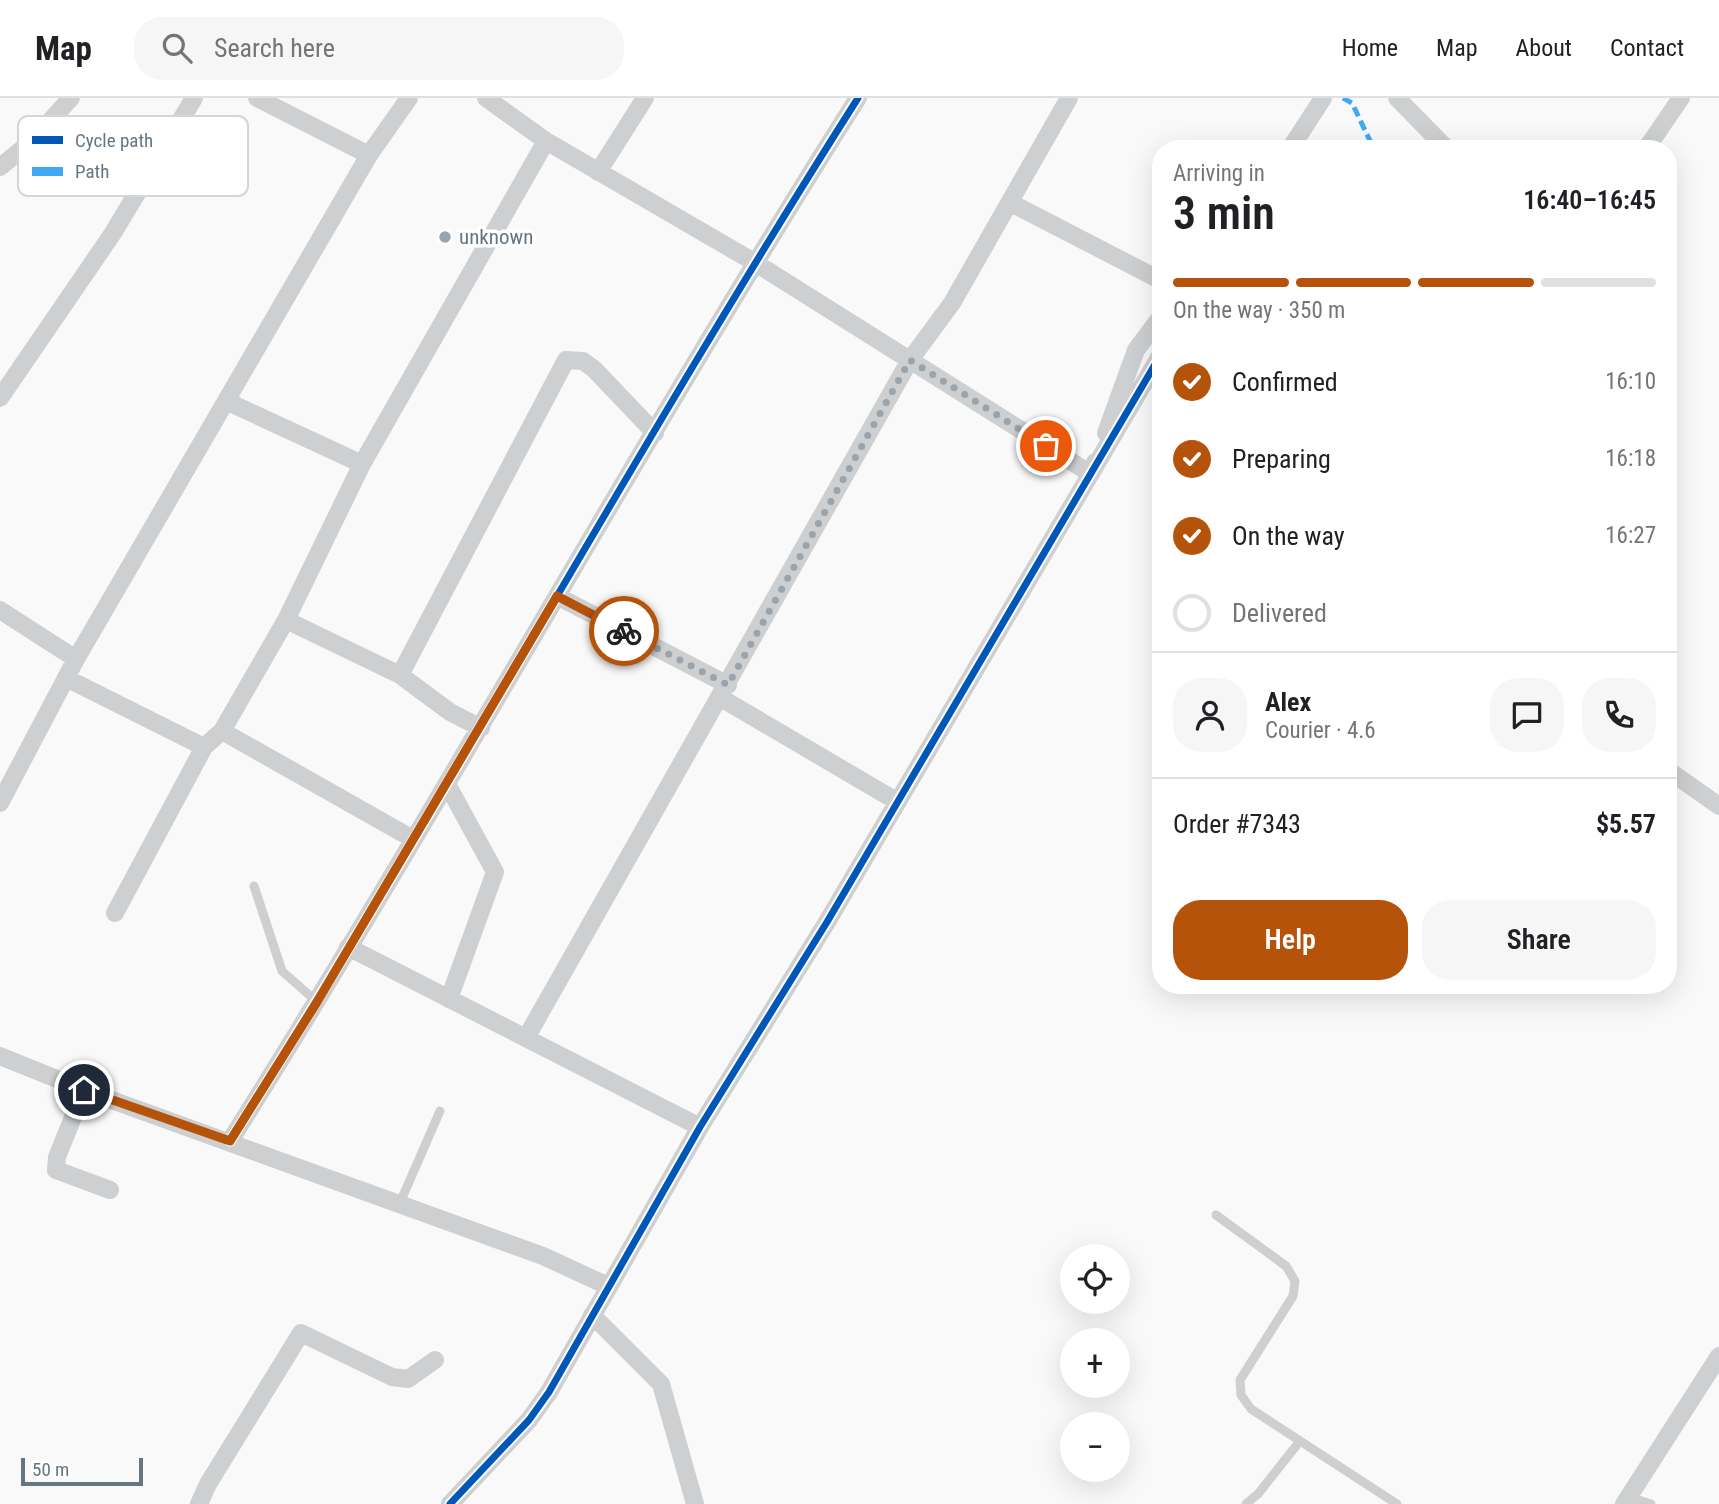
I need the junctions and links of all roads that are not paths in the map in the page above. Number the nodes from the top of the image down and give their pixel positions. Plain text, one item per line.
1 (71, 98) edge
2 (194, 98) edge
3 (257, 98) edge
4 (410, 98) edge
5 (486, 98) edge
6 (645, 98) edge
7 (858, 98) edge
8 (1069, 98) edge
9 (1322, 98) edge
10 (1397, 98) edge
11 (1681, 98) edge
12 (55, 116) edge
13 (183, 116) edge
14 (1296, 140) edge
15 (1438, 140) edge
16 (1652, 140) edge
17 (546, 141) junction
18 (18, 152) edge
19 (369, 155) junction
20 (0, 167) edge
21 (598, 173) junction
22 (135, 196) edge
23 (1011, 202) junction
24 (754, 262) junction
25 (1152, 275) edge
26 (1152, 329) edge
27 (910, 360) junction
28 (1152, 370) edge
29 (0, 398) edge
30 (226, 401) junction
31 (655, 433) junction
32 (362, 464) junction
33 (1091, 474) junction
34 (557, 596) junction
35 (0, 610) edge
36 (286, 620) junction
37 (76, 660) junction
38 (400, 675) junction
39 (66, 678) junction
40 (724, 692) junction
41 (481, 728) junction
42 (222, 731) junction
43 (204, 747) junction
44 (1677, 776) edge
45 (447, 784) junction
46 (898, 802) junction
47 (0, 803) edge
48 (1719, 806) edge
49 (413, 839) junction
50 (254, 886) dead end
51 (115, 913) dead end
52 (348, 947) junction
53 (449, 999) junction
54 (317, 1002) junction
55 (526, 1038) junction
56 (0, 1056) edge
57 (84, 1090) junction
58 (440, 1111) dead end
59 (700, 1127) junction
60 (230, 1141) junction
61 (110, 1190) dead end
62 (399, 1205) junction
63 (1216, 1215) dead end
64 (608, 1286) junction
65 (592, 1315) junction
66 (1719, 1356) edge
67 (435, 1360) dead end
68 (1300, 1441) junction
69 (1626, 1501) edge
70 (199, 1504) edge
71 (450, 1504) edge
72 (695, 1504) edge
73 (1246, 1504) edge
74 (1397, 1504) edge
75 (1651, 1504) edge

1 - 12 street
2 - 13 street
3 - 19 street
4 - 19 street
5 - 17 street
6 - 21 street
7 - 24 street
8 - 23 street
9 - 14 street
10 - 15 street
11 - 16 street
17 - 21 street
17 - 32 street
18 - 20 street
19 - 30 street
21 - 24 street
22 - 29 street
23 - 25 street
23 - 27 street
24 - 27 street
24 - 31 street
26 - 33 street
27 - 33 street
27 - 40 street
28 - 33 street
30 - 32 street
30 - 37 street
31 - 34 street
31 - 38 street
32 - 36 street
33 - 46 street
34 - 40 street
34 - 41 street
35 - 37 street
36 - 38 street
36 - 42 street
37 - 39 street
38 - 41 street
39 - 43 street
39 - 47 street
40 - 46 street
40 - 55 street
41 - 45 street
42 - 43 street
42 - 49 street
43 - 51 street
44 - 48 street
45 - 49 street
45 - 53 street
46 - 59 street
49 - 52 street
50 - 54 lane
52 - 53 street
52 - 54 street
53 - 55 street
54 - 60 street
55 - 59 street
56 - 57 street
57 - 60 street
57 - 61 street
58 - 62 lane
59 - 64 street
60 - 62 street
62 - 64 street
63 - 68 lane
64 - 65 street
65 - 71 street
65 - 72 street
66 - 69 street
67 - 70 street
68 - 73 lane
68 - 74 lane
69 - 75 lane

